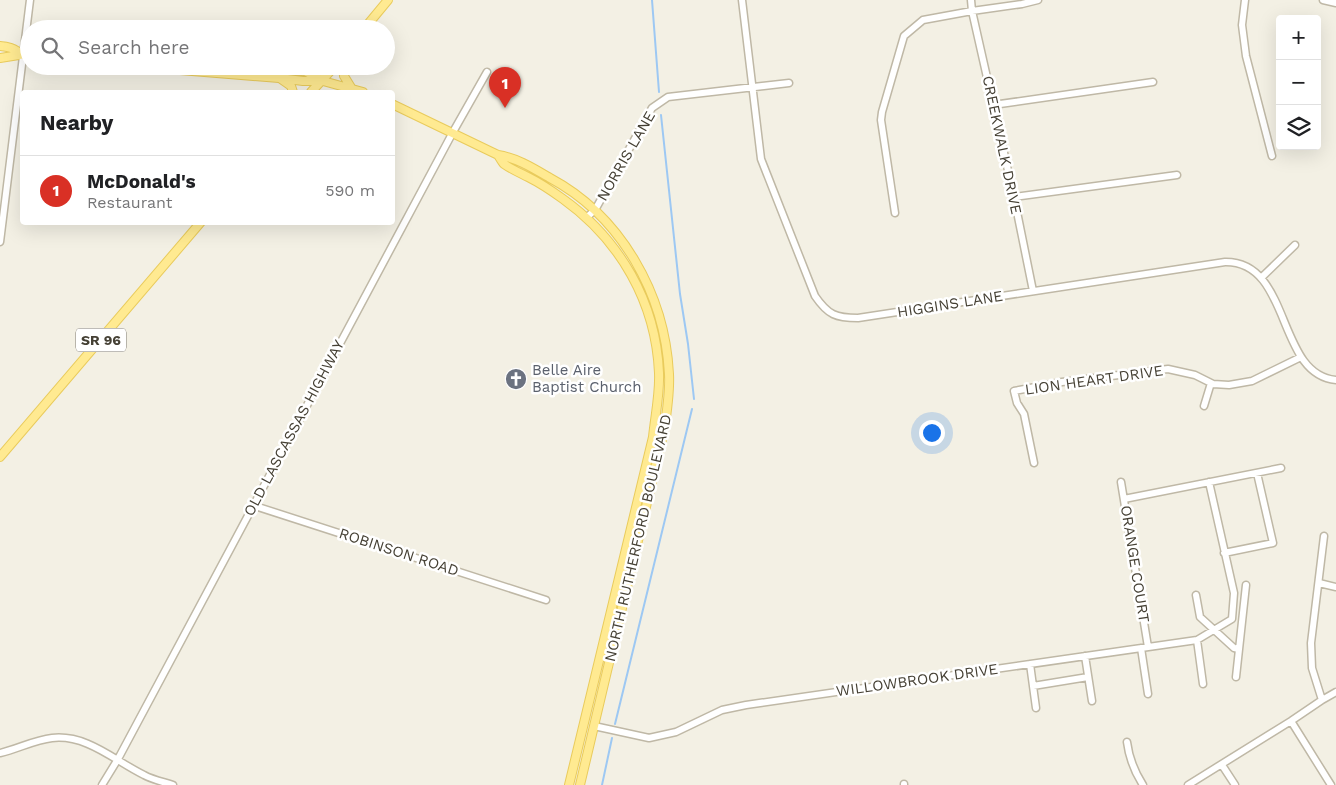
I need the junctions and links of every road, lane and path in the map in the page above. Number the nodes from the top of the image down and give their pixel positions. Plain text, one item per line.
1 (30, 0) edge
2 (388, 0) edge
3 (742, 0) edge
4 (971, 0) edge
5 (1038, 0) edge
6 (1244, 0) edge
7 (1323, 0) edge
8 (1336, 4) edge
9 (972, 11) junction
10 (29, 20) edge
11 (371, 20) edge
12 (0, 46) edge
13 (20, 51) edge
14 (20, 56) edge
15 (0, 58) edge
16 (487, 72) dead end
17 (24, 75) edge
18 (242, 75) edge
19 (313, 75) edge
20 (328, 75) edge
21 (344, 75) edge
22 (279, 78) junction
23 (324, 80) junction
24 (1153, 82) dead end
25 (789, 83) dead end
26 (752, 87) junction
27 (352, 89) junction
28 (22, 90) edge
29 (292, 90) edge
30 (313, 90) edge
31 (356, 90) edge
32 (20, 103) edge
33 (395, 105) edge
34 (993, 105) junction
35 (453, 132) junction
36 (498, 155) junction
37 (1272, 156) dead end
38 (1177, 175) dead end
39 (1014, 197) junction
40 (595, 210) junction
41 (895, 213) dead end
42 (586, 218) junction
43 (198, 225) edge
44 (0, 242) edge
45 (1295, 245) dead end
46 (1261, 278) junction
47 (1032, 291) junction
48 (1301, 356) junction
49 (1336, 380) edge
50 (1211, 383) junction
51 (1204, 406) dead end
52 (0, 457) edge
53 (1034, 463) dead end
54 (1281, 468) dead end
55 (1256, 473) junction
56 (1121, 482) dead end
57 (1209, 482) junction
58 (1124, 499) junction
59 (252, 505) junction
60 (1324, 536) dead end
61 (1224, 553) junction
62 (1319, 583) junction
63 (1246, 585) dead end
64 (1336, 587) edge
65 (1196, 595) dead end
66 (546, 600) dead end
67 (1215, 631) junction
68 (1197, 640) junction
69 (1144, 648) junction
70 (1239, 649) junction
71 (1085, 656) junction
72 (1030, 664) junction
73 (1236, 676) dead end
74 (1088, 677) junction
75 (1203, 684) dead end
76 (1033, 686) junction
77 (1336, 692) edge
78 (1148, 694) dead end
79 (1322, 700) junction
80 (1092, 701) dead end
81 (1036, 708) dead end
82 (1291, 721) junction
83 (594, 726) junction
84 (1127, 742) dead end
85 (0, 753) edge
86 (118, 759) junction
87 (1222, 765) junction
88 (102, 785) edge
89 (173, 785) edge
90 (569, 785) edge
91 (580, 785) edge
92 (1143, 785) edge
93 (1188, 785) edge
94 (1235, 785) edge
95 (1331, 785) edge

1 - 10 street
2 - 11 main road
3 - 26 street, HIGGINS LANE
4 - 9 street, CREEKWALK DRIVE
5 - 9 street
6 - 37 street
7 - 8 street
9 - 34 street, CREEKWALK DRIVE
9 - 41 street
12 - 13 main road
14 - 15 main road
16 - 35 street, OLD LASCASSAS HIGHWAY
17 - 28 street
18 - 22 main road
19 - 23 main road
20 - 23 main road
21 - 27 main road
22 - 23 main road
22 - 29 main road
23 - 27 main road
23 - 30 main road
24 - 34 street
25 - 26 street, NORRIS LANE
26 - 40 street, NORRIS LANE
26 - 47 street, HIGGINS LANE
27 - 31 main road
32 - 44 street
33 - 35 main road, NORTH RUTHERFORD BOULEVARD
34 - 39 street, CREEKWALK DRIVE
35 - 36 main road, NORTH RUTHERFORD BOULEVARD
35 - 59 street, OLD LASCASSAS HIGHWAY
36 - 40 main road, NORTH RUTHERFORD BOULEVARD
36 - 42 main road, NORTH RUTHERFORD BOULEVARD
38 - 39 street
39 - 47 street, CREEKWALK DRIVE
40 - 42 street, NORRIS LANE
40 - 83 main road, NORTH RUTHERFORD BOULEVARD
42 - 90 main road, NORTH RUTHERFORD BOULEVARD
43 - 52 main road, SR 96
45 - 46 street
46 - 47 street, HIGGINS LANE
46 - 48 street, HIGGINS LANE
48 - 49 street, HIGGINS LANE
48 - 50 street, LION HEART DRIVE
50 - 51 street
50 - 53 street, LION HEART DRIVE
54 - 55 street
55 - 57 street
55 - 61 street
56 - 58 street, ORANGE COURT
57 - 58 street
57 - 61 street
58 - 69 street, ORANGE COURT
59 - 66 street, ROBINSON ROAD
59 - 86 street, OLD LASCASSAS HIGHWAY
60 - 62 street
61 - 67 street, WILLOWBROOK DRIVE
62 - 64 street
62 - 79 street
63 - 70 street
65 - 67 street
67 - 68 street, WILLOWBROOK DRIVE
67 - 70 street
68 - 69 street, WILLOWBROOK DRIVE
68 - 75 street
69 - 71 street, WILLOWBROOK DRIVE
69 - 78 street, ORANGE COURT
70 - 73 street
71 - 72 street, WILLOWBROOK DRIVE
71 - 74 street
72 - 76 street
72 - 83 street, WILLOWBROOK DRIVE
74 - 76 street
74 - 80 street
76 - 81 street
77 - 79 street
79 - 82 street
82 - 87 street
82 - 95 street
83 - 91 main road, NORTH RUTHERFORD BOULEVARD
84 - 92 street
85 - 86 street
86 - 88 street, OLD LASCASSAS HIGHWAY
86 - 89 street
87 - 93 street
87 - 94 street

